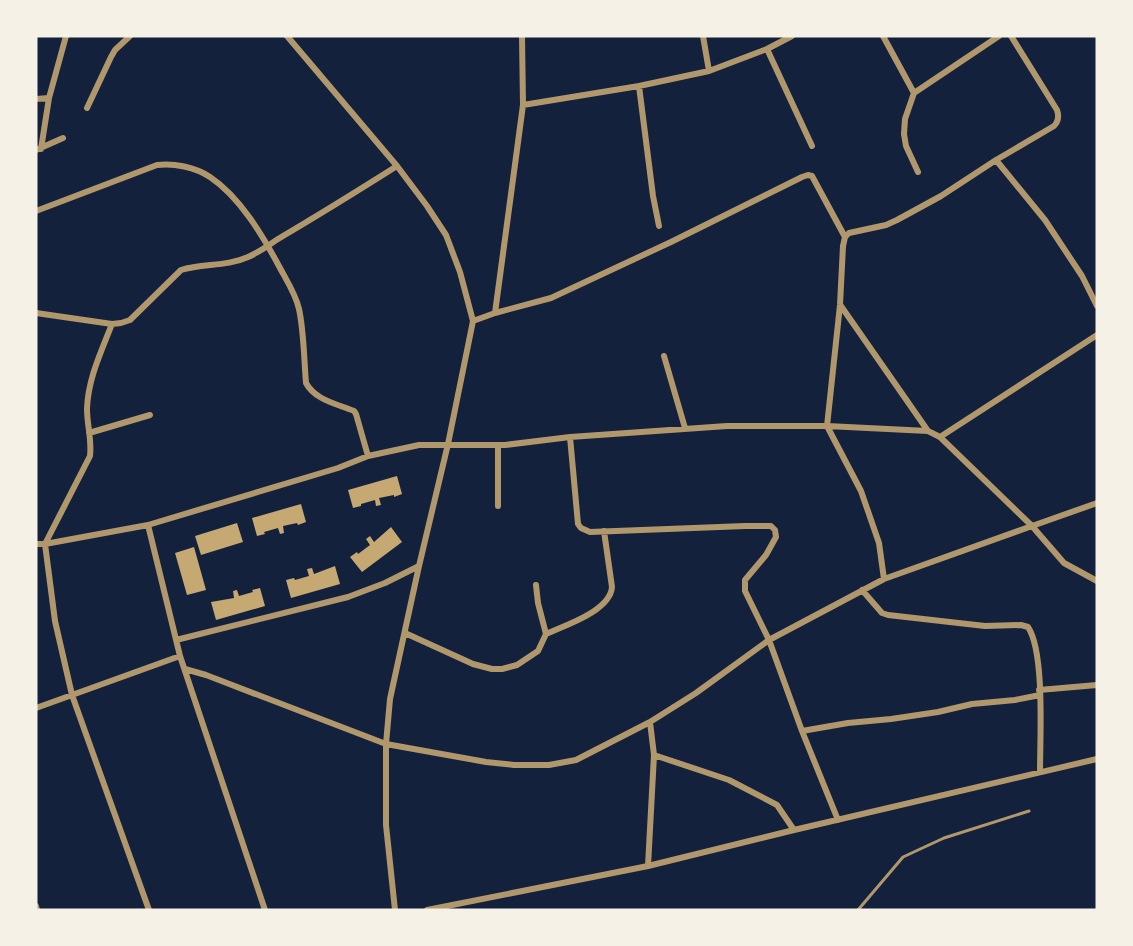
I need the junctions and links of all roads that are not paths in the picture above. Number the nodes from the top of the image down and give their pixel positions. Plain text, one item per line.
1 (66, 36) edge
2 (130, 36) edge
3 (287, 36) edge
4 (522, 36) edge
5 (703, 36) edge
6 (792, 36) edge
7 (884, 36) edge
8 (999, 36) edge
9 (1011, 36) edge
10 (767, 48) junction
11 (709, 71) junction
12 (639, 86) junction
13 (914, 93) junction
14 (49, 98) junction
15 (36, 99) edge
16 (523, 105) junction
17 (87, 108) dead end
18 (63, 138) dead end
19 (812, 146) dead end
20 (39, 149) edge
21 (996, 160) junction
22 (397, 166) junction
23 (918, 172) dead end
24 (36, 211) edge
25 (659, 226) dead end
26 (844, 237) junction
27 (267, 245) junction
28 (840, 305) junction
29 (1097, 306) edge
30 (495, 313) junction
31 (36, 314) edge
32 (473, 321) junction
33 (112, 324) junction
34 (1097, 335) edge
35 (664, 356) dead end
36 (150, 415) dead end
37 (827, 426) junction
38 (685, 428) junction
39 (928, 431) junction
40 (89, 433) junction
41 (570, 437) junction
42 (940, 437) junction
43 (448, 444) junction
44 (498, 445) junction
45 (368, 456) junction
46 (1097, 502) edge
47 (498, 506) dead end
48 (148, 525) junction
49 (1032, 526) junction
50 (604, 531) junction
51 (36, 544) edge
52 (45, 544) junction
53 (419, 566) junction
54 (884, 579) junction
55 (1097, 582) edge
56 (536, 585) dead end
57 (862, 590) junction
58 (405, 633) junction
59 (546, 633) junction
60 (176, 640) junction
61 (769, 640) junction
62 (180, 656) junction
63 (185, 669) junction
64 (1097, 685) edge
65 (1040, 693) junction
66 (72, 695) junction
67 (36, 708) edge
68 (650, 722) junction
69 (802, 731) junction
70 (386, 744) junction
71 (654, 755) junction
72 (1097, 759) edge
73 (1040, 772) junction
74 (1029, 811) dead end
75 (838, 820) junction
76 (794, 830) junction
77 (648, 866) junction
78 (149, 910) edge
79 (265, 910) edge
80 (395, 910) edge
81 (428, 910) edge
82 (858, 910) edge

1 - 14 street
2 - 17 street
3 - 22 street
4 - 16 street
5 - 11 street
6 - 10 street
7 - 13 street
8 - 13 street
9 - 21 street
10 - 11 street
10 - 19 street
11 - 12 street
12 - 16 street
12 - 25 street
13 - 23 street
14 - 15 street
14 - 20 street
16 - 30 street
18 - 20 street
21 - 26 street
21 - 29 street
22 - 27 street
22 - 32 street
24 - 27 street
26 - 28 street
26 - 30 street
27 - 33 street
27 - 45 street
28 - 37 street
28 - 39 street
30 - 32 street
31 - 33 street
32 - 43 street
33 - 40 street
34 - 42 street
35 - 38 street
36 - 40 street
37 - 38 street
37 - 39 street
37 - 54 street
38 - 41 street
39 - 42 street
40 - 52 street
41 - 44 street
41 - 50 street
42 - 49 street
43 - 44 street
43 - 45 street
43 - 53 street
44 - 47 street
45 - 48 street
46 - 49 street
48 - 52 street
48 - 60 street
49 - 54 street
49 - 55 street
50 - 59 street
50 - 61 street
51 - 52 street
52 - 66 street
53 - 58 street
53 - 60 street
54 - 57 street
56 - 59 street
57 - 61 street
57 - 65 street
58 - 59 street
58 - 70 street
60 - 62 street
61 - 68 street
61 - 69 street
62 - 63 street
62 - 66 street
63 - 70 street
63 - 79 street
64 - 65 street
65 - 69 street
65 - 73 street
66 - 67 street
66 - 78 street
68 - 70 street
68 - 71 street
69 - 75 street
70 - 80 street
71 - 76 street
71 - 77 street
72 - 73 street
73 - 75 street
74 - 82 lane
75 - 76 street
76 - 77 street
77 - 81 street

